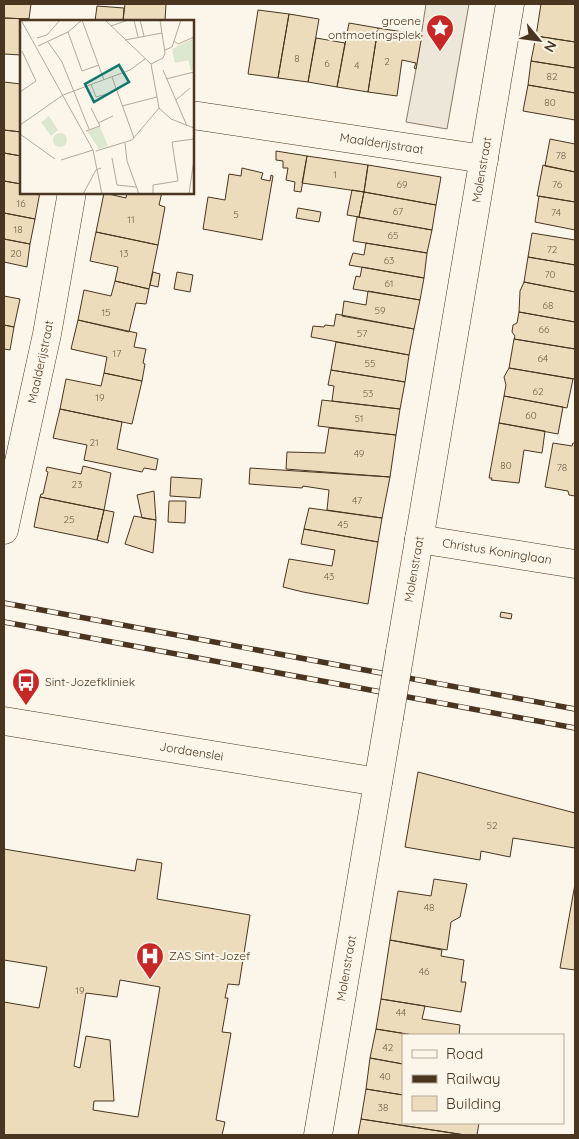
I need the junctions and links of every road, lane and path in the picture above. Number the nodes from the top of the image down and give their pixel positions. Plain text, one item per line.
1 (510, 4) edge
2 (194, 115) edge
3 (484, 159) junction
4 (72, 194) edge
5 (4, 530) edge
6 (419, 539) junction
7 (575, 564) edge
8 (4, 721) edge
9 (378, 782) junction
10 (318, 1135) edge

1 - 3 street, Molenstraat
2 - 3 street, Maalderijstraat
3 - 6 street, Molenstraat
4 - 5 street, Maalderijstraat
6 - 7 street, Christus Koninglaan
6 - 9 street, Molenstraat, bridge
8 - 9 street, Jordaenslei
9 - 10 street, Molenstraat

